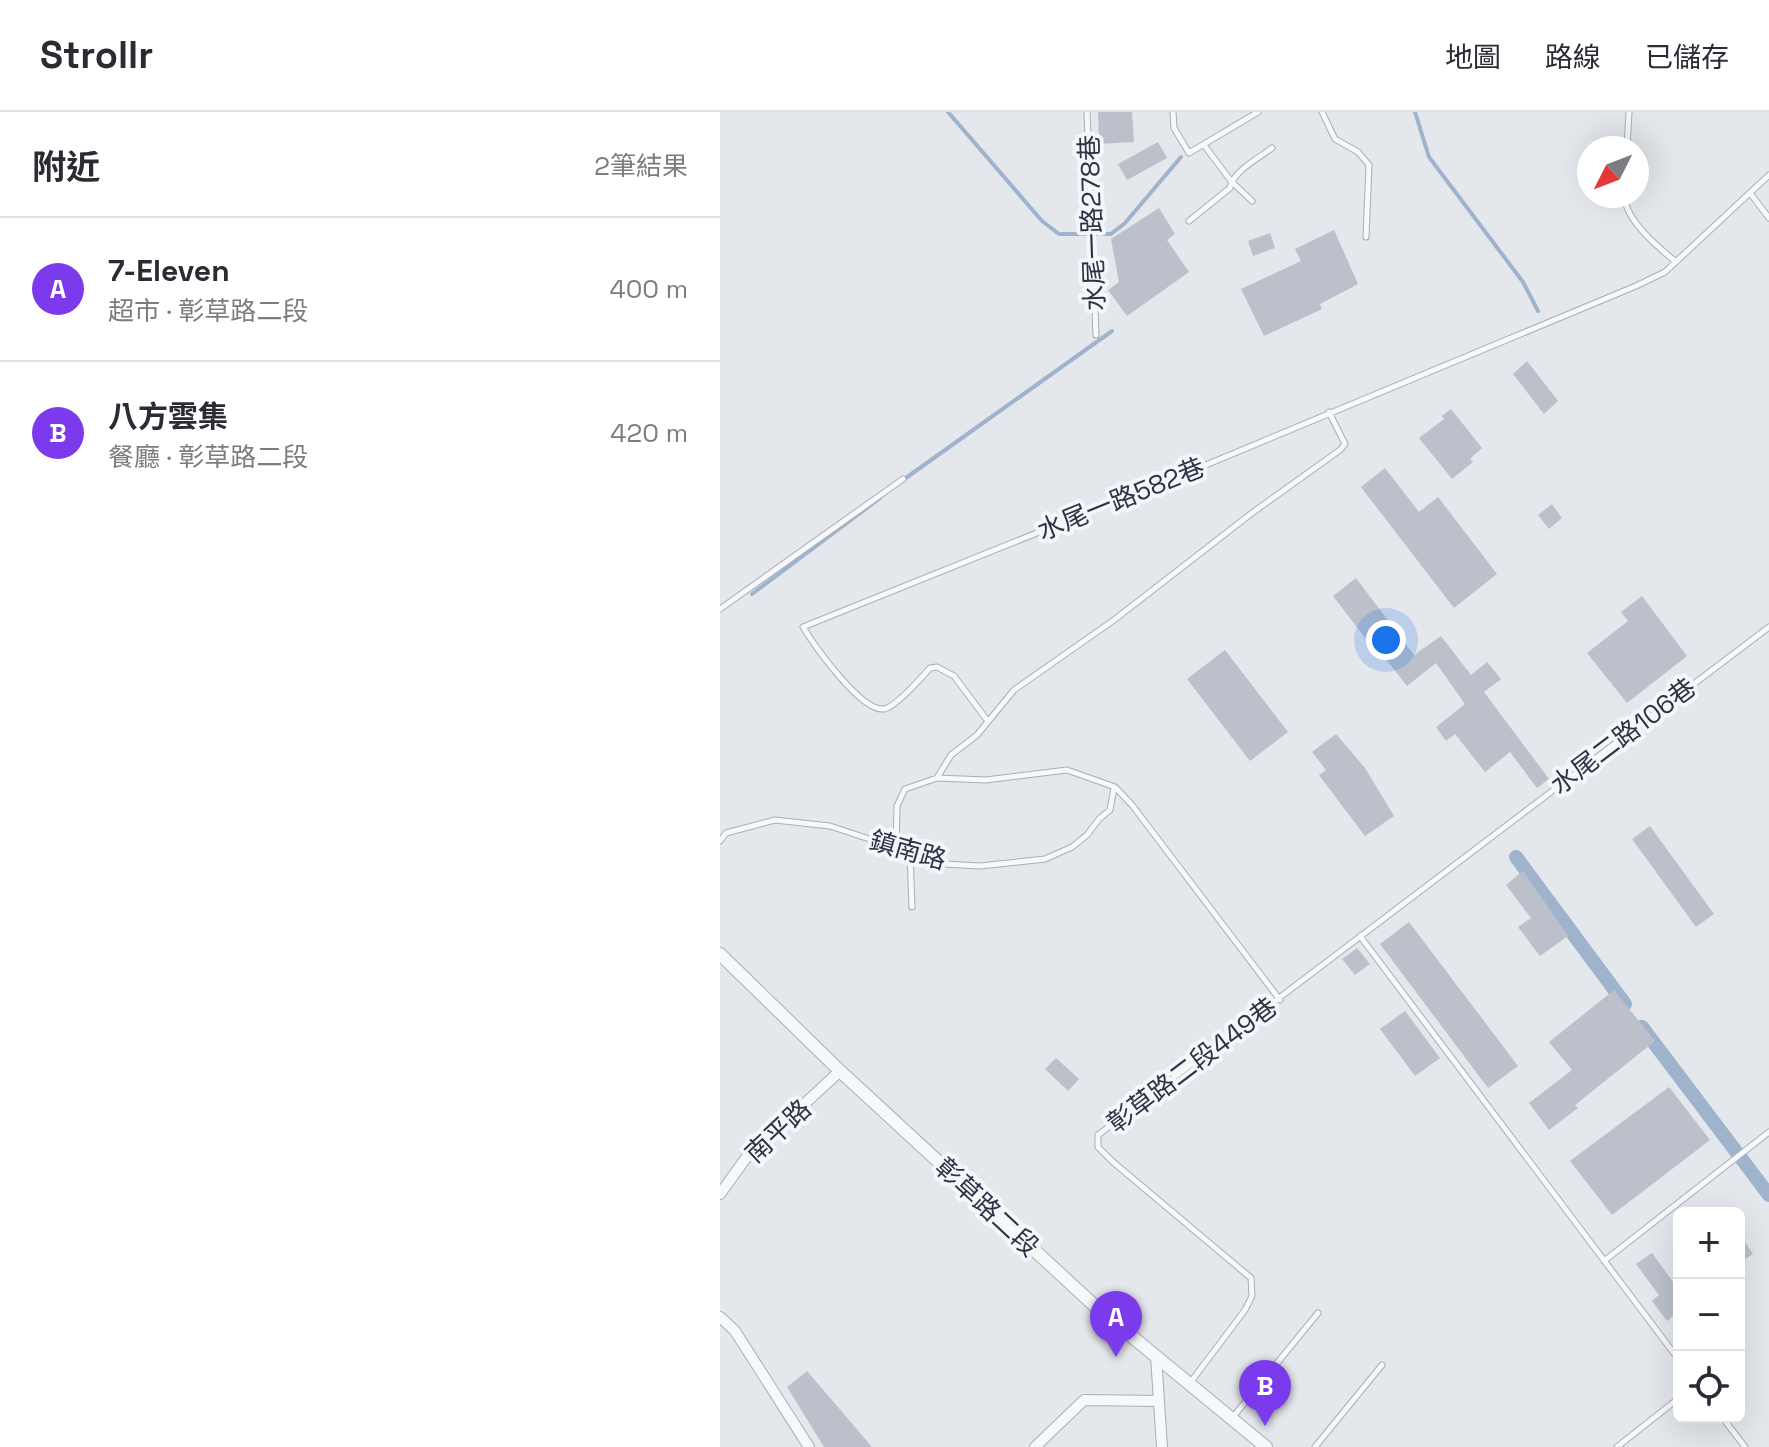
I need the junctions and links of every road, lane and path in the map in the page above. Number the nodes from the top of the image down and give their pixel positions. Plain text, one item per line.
1 (1087, 112) edge
2 (1173, 112) edge
3 (1258, 112) edge
4 (1322, 112) edge
5 (1629, 112) edge
6 (1628, 136) edge
7 (1204, 145) junction
8 (1272, 148) dead end
9 (1769, 175) edge
10 (1231, 181) junction
11 (1750, 193) junction
12 (1252, 201) dead end
13 (1628, 208) edge
14 (1769, 218) edge
15 (1189, 221) dead end
16 (1366, 237) dead end
17 (1676, 262) junction
18 (1096, 335) dead end
19 (1329, 412) junction
20 (903, 479) dead end
21 (720, 609) edge
22 (1769, 627) edge
23 (987, 720) junction
24 (937, 778) junction
25 (1115, 787) junction
26 (720, 841) edge
27 (1478, 845) joint
28 (896, 849) junction
29 (910, 853) junction
30 (912, 907) dead end
31 (1360, 936) junction
32 (720, 954) edge
33 (1280, 1000) junction
34 (840, 1071) junction
35 (1769, 1132) edge
36 (720, 1194) edge
37 (1604, 1261) junction
38 (1318, 1313) dead end
39 (720, 1317) edge
40 (1673, 1352) edge
41 (1156, 1356) junction
42 (1382, 1365) dead end
43 (1189, 1384) junction
44 (1159, 1401) junction
45 (1673, 1403) edge
46 (1231, 1419) junction
47 (1727, 1423) edge
48 (809, 1447) edge
49 (1035, 1447) edge
50 (1162, 1447) edge
51 (1266, 1447) edge
52 (1315, 1447) edge
53 (1617, 1447) edge
54 (1745, 1447) edge

1 - 18 lane, 水尾一路278巷
2 - 7 lane
3 - 7 lane
4 - 16 lane
5 - 6 lane
7 - 10 lane
8 - 10 lane
9 - 11 lane, 水尾一路582巷
10 - 12 lane
10 - 15 lane
11 - 14 lane
11 - 17 lane, 水尾一路582巷
13 - 17 lane
17 - 19 lane, 水尾一路582巷
19 - 23 lane
19 - 23 lane, 水尾一路582巷
20 - 21 lane
22 - 27 lane, 水尾二路106巷
23 - 24 lane
24 - 25 lane
24 - 28 lane
25 - 29 lane, 鎮南路
25 - 33 lane
26 - 28 lane, 鎮南路
27 - 31 lane, 彰草路二段449巷
28 - 29 lane, 鎮南路
29 - 30 lane
31 - 33 lane, 彰草路二段449巷
31 - 37 lane
32 - 34 street, 彰草路二段
33 - 43 lane, 彰草路二段449巷
34 - 36 street, 南平路
34 - 41 street, 彰草路二段
35 - 37 lane
37 - 40 lane
38 - 46 lane
39 - 48 street
41 - 43 street, 彰草路二段
41 - 44 street
42 - 52 lane
43 - 46 street, 彰草路二段
44 - 49 street
44 - 50 street
45 - 53 lane
46 - 51 street, 彰草路二段
47 - 54 lane

